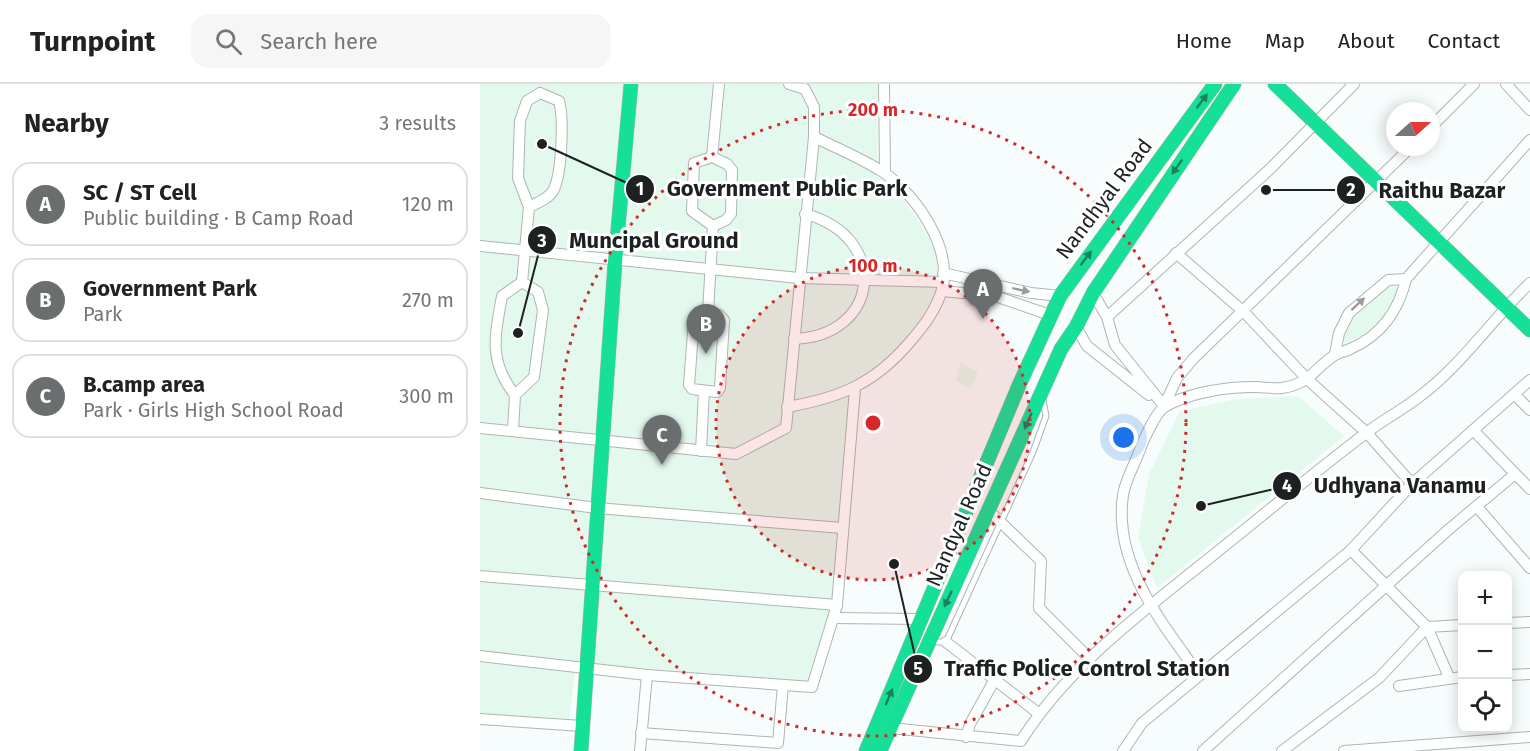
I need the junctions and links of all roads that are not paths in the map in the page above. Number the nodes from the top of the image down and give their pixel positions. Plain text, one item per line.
1 (631, 84) edge
2 (719, 84) edge
3 (789, 84) edge
4 (884, 84) edge
5 (1215, 84) edge
6 (1234, 84) edge
7 (1275, 84) edge
8 (1354, 84) edge
9 (1474, 84) edge
10 (1506, 84) edge
11 (541, 88) edge
12 (1530, 110) edge
13 (1440, 118) edge
14 (1315, 122) junction
15 (814, 137) junction
16 (1530, 140) edge
17 (1402, 156) edge
18 (712, 157) junction
19 (885, 173) junction
20 (1375, 182) junction
21 (528, 207) junction
22 (805, 214) junction
23 (713, 226) junction
24 (1438, 244) junction
25 (480, 246) edge
26 (525, 251) junction
27 (1176, 253) junction
28 (615, 262) junction
29 (710, 270) junction
30 (799, 278) junction
31 (1407, 279) junction
32 (865, 280) junction
33 (1069, 280) junction
34 (522, 282) junction
35 (943, 282) junction
36 (1530, 283) edge
37 (1093, 293) junction
38 (1060, 296) junction
39 (1507, 305) junction
40 (708, 312) junction
41 (1244, 312) junction
42 (1050, 315) junction
43 (1107, 318) junction
44 (1076, 327) junction
45 (1530, 330) edge
46 (794, 339) junction
47 (1036, 345) junction
48 (1061, 349) junction
49 (1335, 354) junction
50 (1308, 380) junction
51 (1530, 380) edge
52 (855, 389) junction
53 (704, 391) junction
54 (1042, 392) junction
55 (1514, 394) junction
56 (515, 395) junction
57 (1164, 406) junction
58 (788, 407) junction
59 (1530, 410) edge
60 (480, 428) edge
61 (1474, 430) junction
62 (513, 431) junction
63 (1367, 433) junction
64 (602, 439) junction
65 (701, 451) junction
66 (1515, 474) junction
67 (1412, 484) junction
68 (1530, 489) edge
69 (480, 493) edge
70 (597, 508) junction
71 (1478, 508) junction
72 (988, 510) junction
73 (1002, 523) junction
74 (842, 528) junction
75 (1351, 550) junction
76 (1530, 568) edge
77 (480, 576) edge
78 (592, 584) junction
79 (1387, 586) junction
80 (837, 605) junction
81 (1150, 606) junction
82 (834, 618) junction
83 (922, 619) junction
84 (1530, 622) edge
85 (1512, 623) edge
86 (1458, 625) edge
87 (1427, 627) junction
88 (928, 642) junction
89 (946, 642) junction
90 (480, 656) edge
91 (1090, 659) junction
92 (586, 669) junction
93 (1530, 674) edge
94 (647, 675) junction
95 (1199, 675) junction
96 (1512, 675) edge
97 (1449, 677) junction
98 (1458, 677) edge
99 (994, 679) junction
100 (783, 685) junction
101 (1399, 686) dead end
102 (1038, 713) junction
103 (480, 719) edge
104 (582, 726) junction
105 (890, 728) junction
106 (642, 733) junction
107 (1530, 736) edge
108 (966, 737) junction
109 (778, 747) edge
110 (580, 751) edge
111 (640, 751) edge
112 (866, 751) edge
113 (880, 751) edge
114 (1124, 751) edge
115 (1203, 751) edge
116 (1282, 751) edge
117 (1344, 751) edge

1 - 28 main road
2 - 18 street
3 - 15 street
4 - 19 street
33 -> 5 main road, Nandhyal Road
6 -> 37 main road, Nandyal Road
7 - 14 main road
8 - 14 street
9 - 13 street
10 - 12 street
11 - 21 street
11 - 21 street
14 - 20 main road
14 - 27 street
15 - 19 street
15 - 22 street
16 - 24 street
17 - 20 street
18 - 23 street
18 - 23 street
19 - 35 street
20 - 24 main road
20 - 41 street
21 - 26 street
22 - 30 street
22 - 32 street
23 - 29 street
24 - 31 street
24 - 39 main road
25 - 26 street
26 - 28 street
26 - 34 street
27 - 41 street
27 - 43 street
28 - 29 street
28 - 64 main road
29 - 30 street
29 - 40 street
30 - 32 street
30 - 46 street
31 - 49 street
49 -> 31 street
32 - 35 street
32 - 46 street
33 - 37 main road
33 - 38 main road, Nandhyal Road
34 - 56 street
34 - 56 street
35 -> 38 street
35 - 42 street
35 - 52 street
36 - 39 street
37 - 43 street
37 - 44 main road, Nandyal Road
38 - 42 main road, Nandhyal Road
39 - 45 main road
39 - 63 street
40 - 53 street
40 - 53 street
41 - 50 street
41 - 57 street
42 - 47 main road, Nandhyal Road
43 - 57 street
44 - 48 main road, Nandyal Road
44 - 57 street
46 - 58 street
47 - 48 main road
47 - 83 main road, Nandyal Road
48 - 54 main road, Nandyal Road
49 - 50 street
50 - 57 street
50 - 63 street
51 - 55 street
52 - 58 street
52 - 74 street
53 - 65 street
54 -> 72 main road, Nandyal Road
54 - 73 lane
55 - 59 street
55 - 61 street
56 - 62 street
57 - 81 street
58 - 65 street
60 - 62 street
61 - 66 street
61 - 67 street
62 - 64 street
63 - 67 street
63 - 81 street
64 - 65 street
64 - 70 main road
66 - 68 street
66 - 71 street
67 - 75 street
69 - 70 street
70 - 74 street
70 - 78 main road
71 - 76 street
71 - 79 street
72 - 73 street
72 -> 88 main road, Nandyal Road
73 - 89 lane
73 - 91 street
74 - 80 street
75 - 79 street
75 - 95 street
77 - 78 street
78 - 80 street
78 - 92 main road
79 - 87 street
79 - 115 street
80 - 82 street
81 - 91 street
81 - 95 street
82 - 83 street
82 - 100 street
112 -> 83 main road, Nandyal Road
84 - 85 street
86 - 87 street
87 - 97 street
87 - 116 street
88 - 89 lane
88 - 105 main road, Nandyal Road
89 - 99 street
90 - 92 street
91 - 102 street
92 - 94 street
92 - 104 main road
93 - 96 street
94 - 100 street
94 - 106 street
95 - 114 street
97 - 98 street
97 - 101 street
99 - 102 street
99 - 108 street
100 - 109 street
102 - 108 street
103 - 104 street
104 - 110 main road
105 - 108 street
105 - 113 main road, Nandyal Road
106 - 109 street
106 - 111 street
107 - 117 street

